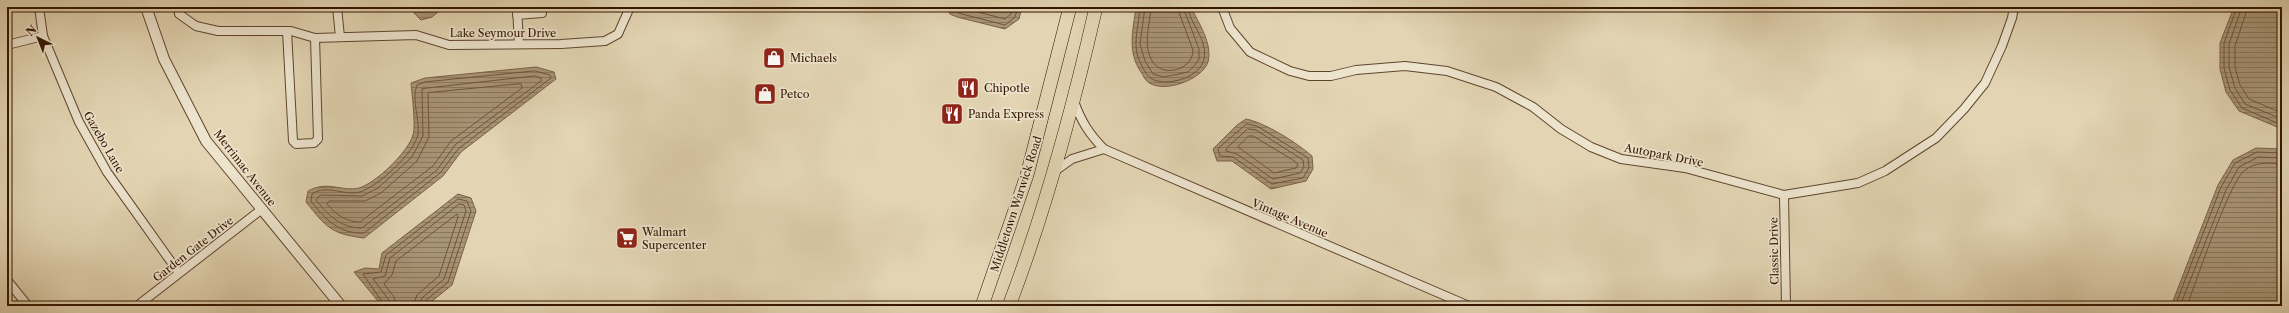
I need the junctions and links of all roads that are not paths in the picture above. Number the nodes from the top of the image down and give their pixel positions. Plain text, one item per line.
1 (39, 7) edge
2 (146, 7) edge
3 (178, 7) edge
4 (337, 7) edge
5 (542, 7) edge
6 (630, 7) edge
7 (1070, 7) edge
8 (1096, 7) edge
9 (1222, 7) edge
10 (2014, 7) edge
11 (517, 11) edge
12 (287, 31) junction
13 (43, 36) junction
14 (340, 37) junction
15 (315, 38) junction
16 (519, 44) junction
17 (7, 45) edge
18 (1074, 101) junction
19 (1104, 149) junction
20 (1054, 172) junction
21 (1784, 195) junction
22 (262, 209) junction
23 (179, 273) junction
24 (7, 280) edge
25 (28, 306) edge
26 (137, 306) edge
27 (341, 306) edge
28 (982, 306) edge
29 (1009, 306) edge
30 (1469, 306) edge
31 (1786, 306) edge

1 - 13 street, Gazebo Lane
2 - 22 street, Merrimac Avenue
3 - 12 street, Lake Seymour Drive
4 - 14 street
5 - 11 street
6 - 16 street, Lake Seymour Drive
7 - 28 main road, Middletown Warwick Road
8 - 18 main road
9 - 21 street, Autopark Drive
10 - 21 street, Autopark Drive
11 - 16 street
12 - 15 street, Lake Seymour Drive
12 - 15 street
13 - 17 street
13 - 23 street, Gazebo Lane
14 - 15 street, Lake Seymour Drive
14 - 16 street, Lake Seymour Drive
18 - 19 street, Vintage Avenue
18 - 20 main road
19 - 20 street
19 - 30 street, Vintage Avenue
20 - 29 main road
21 - 31 street, Classic Drive
22 - 23 street, Garden Gate Drive
22 - 27 street, Merrimac Avenue
23 - 26 street, Garden Gate Drive
24 - 25 street

